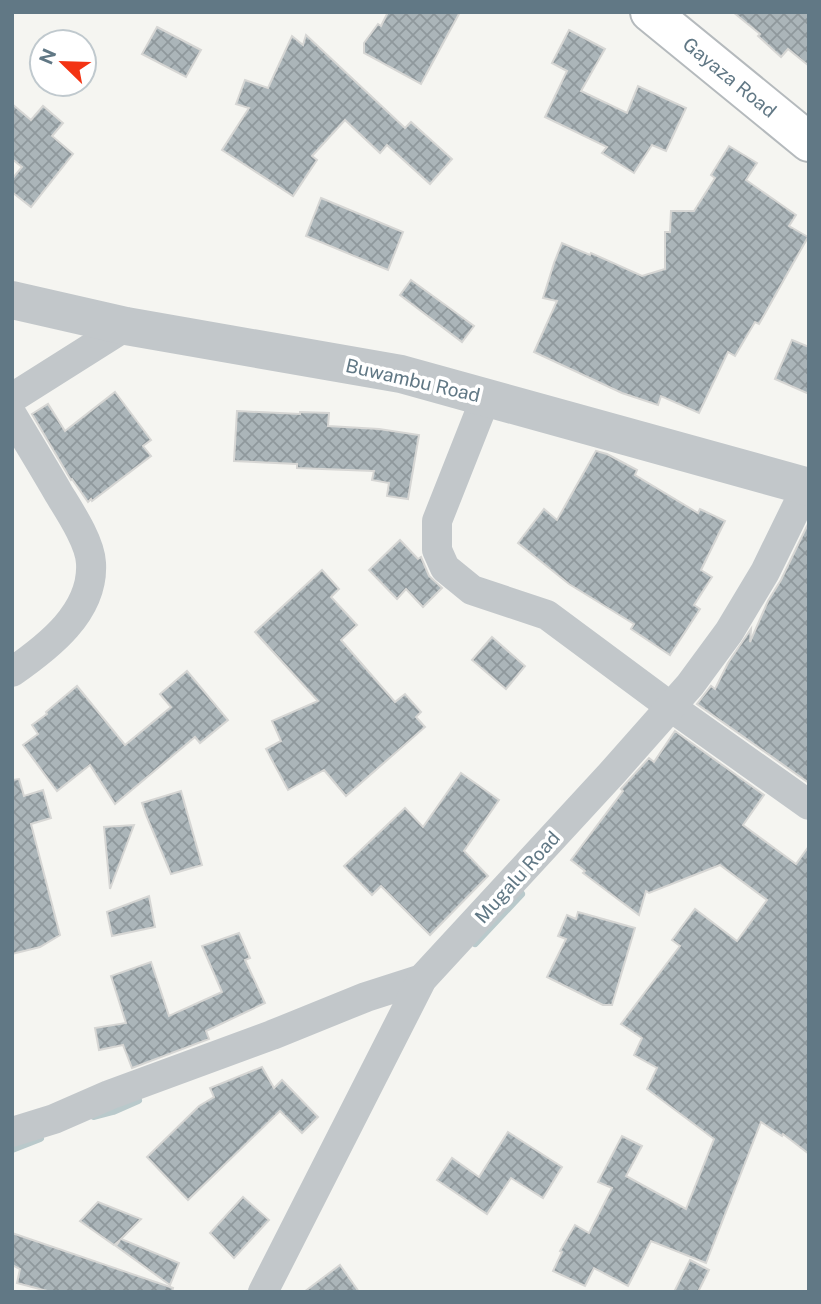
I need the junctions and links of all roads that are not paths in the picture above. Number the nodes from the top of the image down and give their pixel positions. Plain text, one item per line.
1 (650, 12) edge
2 (809, 142) edge
3 (12, 300) edge
4 (126, 326) junction
5 (486, 397) junction
6 (12, 398) edge
7 (12, 415) edge
8 (808, 486) edge
9 (12, 672) edge
10 (671, 707) junction
11 (809, 805) edge
12 (422, 979) junction
13 (12, 1132) edge
14 (263, 1292) edge

1 - 2 main road, Gayaza Road
3 - 4 street, Buwambu Road
4 - 5 street, Buwambu Road
4 - 6 street
5 - 8 street, Buwambu Road
5 - 10 street
7 - 9 street
8 - 10 street, Mugalu Road
10 - 11 street
10 - 12 street, Mugalu Road
12 - 13 street
12 - 14 street, Mugalu Road

